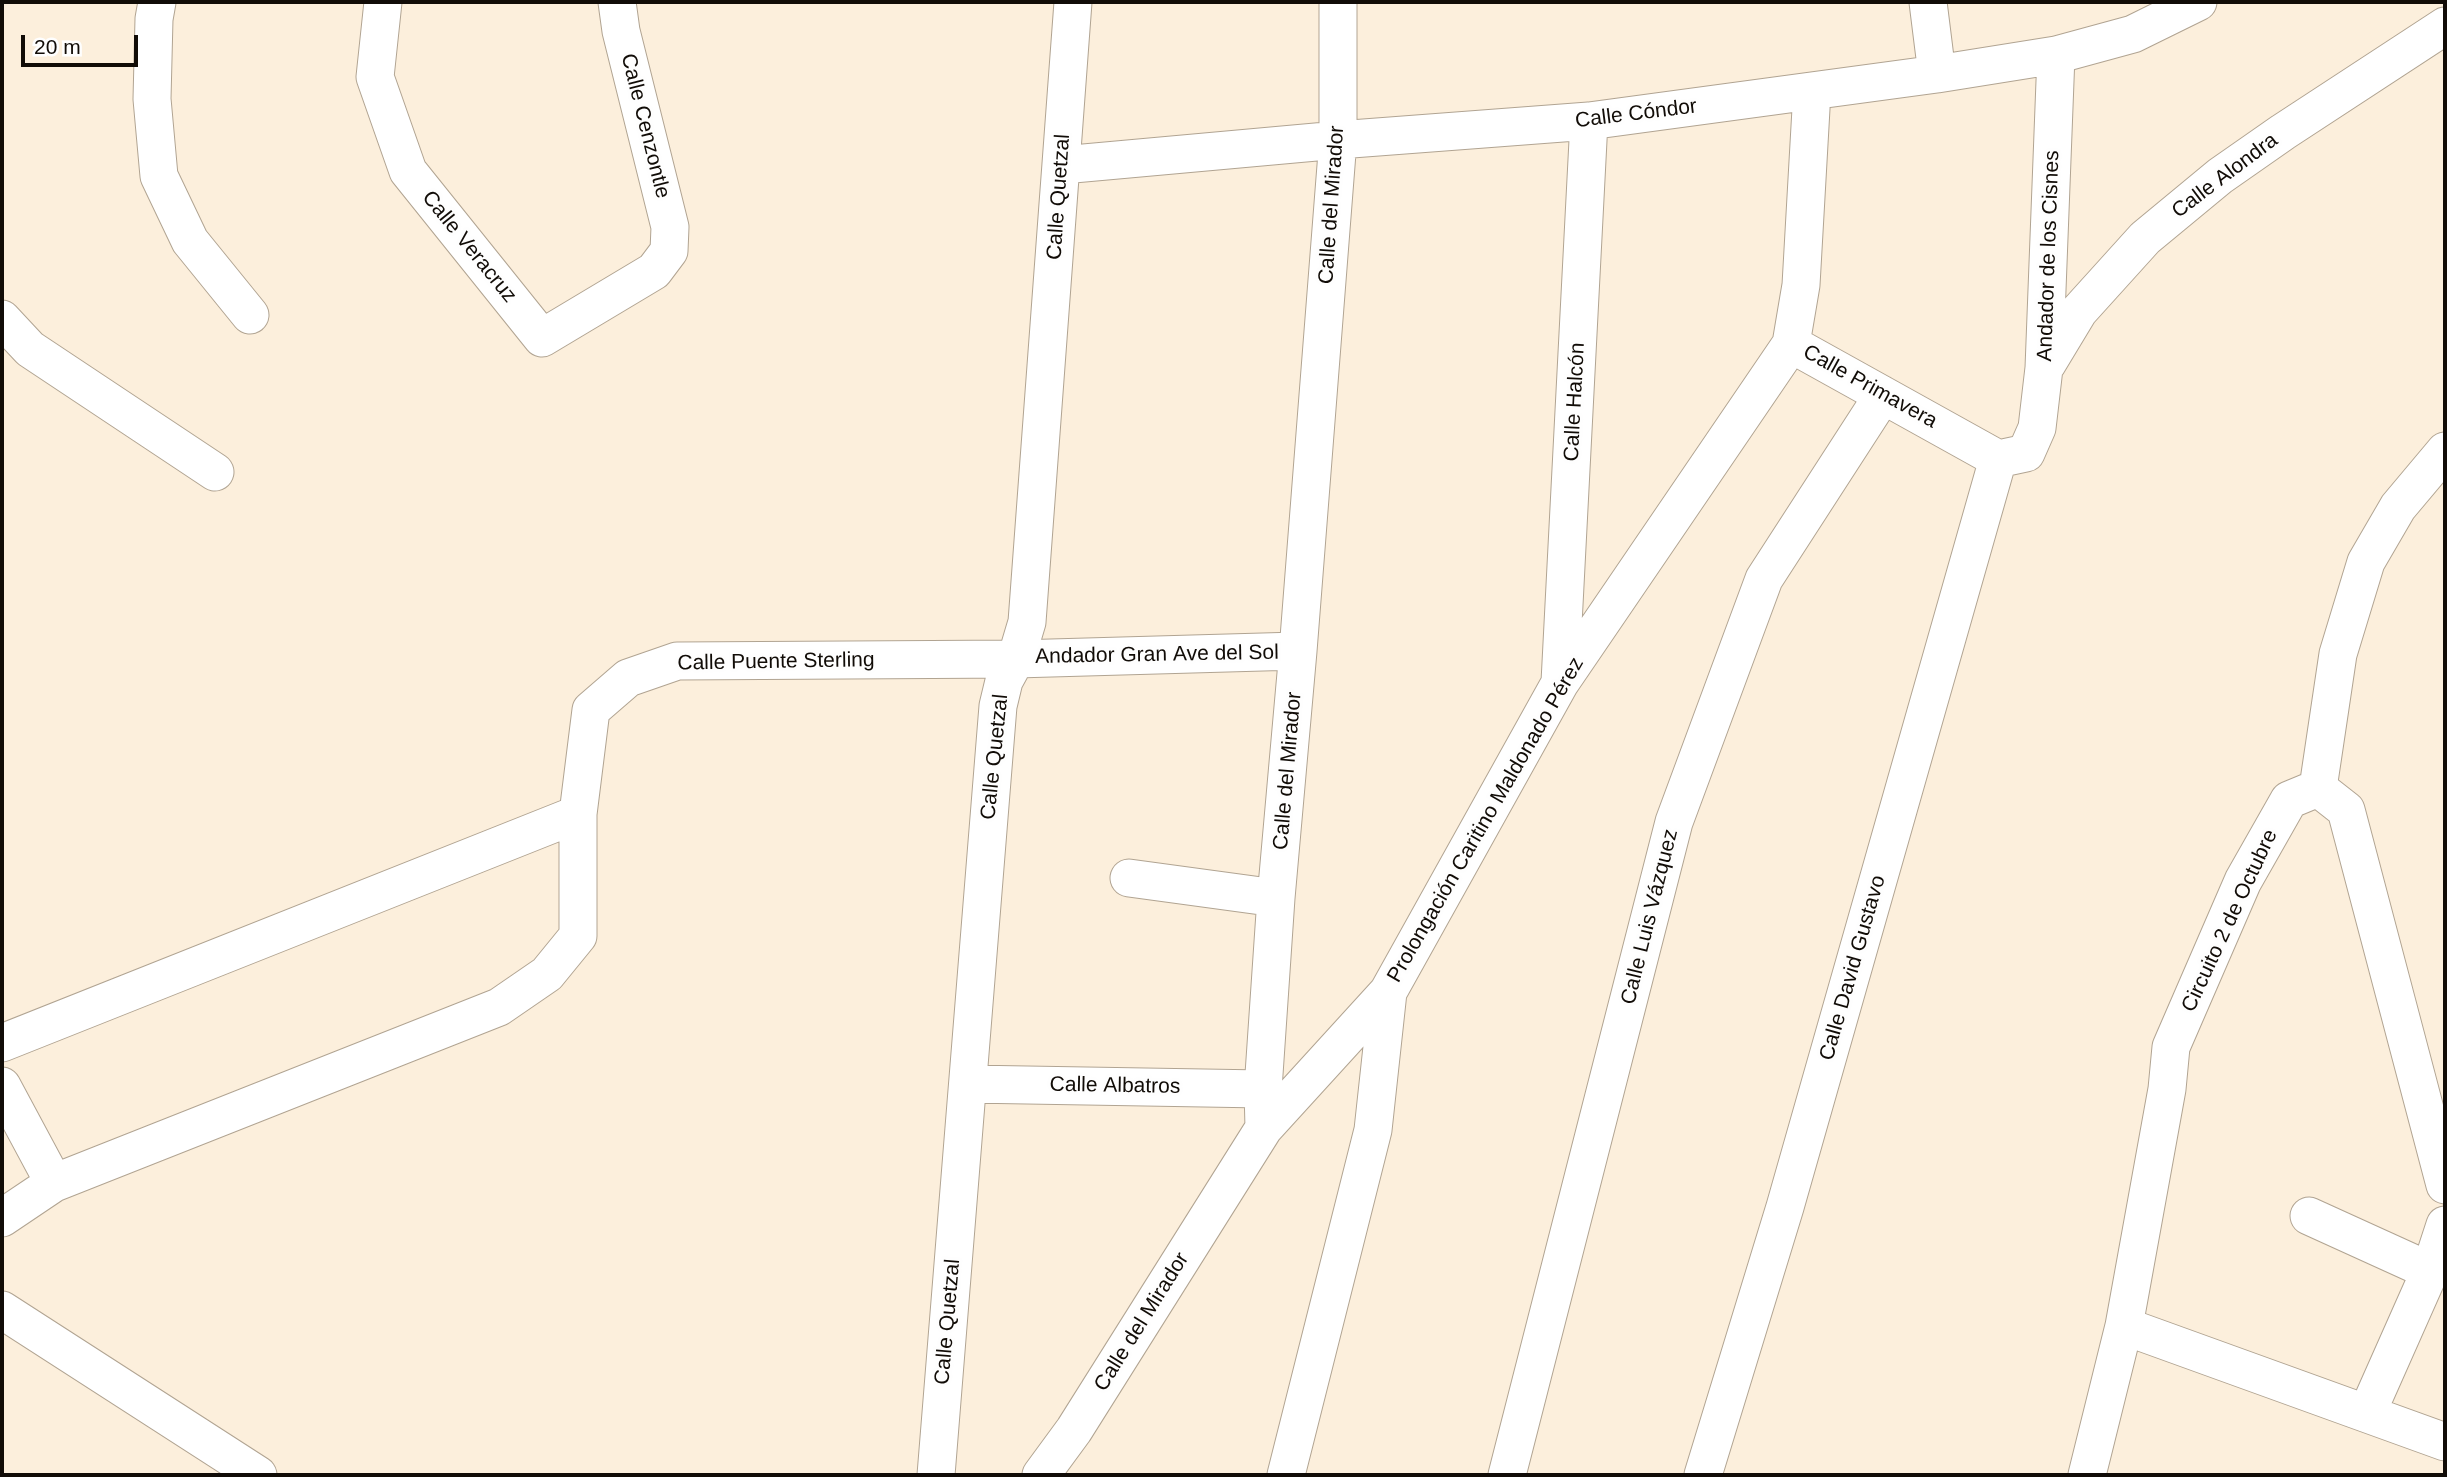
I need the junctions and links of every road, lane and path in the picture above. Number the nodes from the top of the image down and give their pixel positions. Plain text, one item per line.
1 (157, 2) edge
2 (383, 2) edge
3 (617, 2) edge
4 (1073, 2) edge
5 (1338, 2) edge
6 (1928, 2) edge
7 (2198, 2) edge
8 (2445, 26) edge
9 (2056, 55) junction
10 (1937, 74) junction
11 (1812, 91) junction
12 (1589, 121) junction
13 (1338, 140) junction
14 (1062, 164) junction
15 (669, 251) joint
16 (250, 315) dead end
17 (2, 319) edge
18 (1791, 344) junction
19 (2044, 368) junction
20 (1883, 395) junction
21 (2445, 451) edge
22 (2012, 456) junction
23 (215, 472) dead end
24 (1298, 651) junction
25 (1016, 659) junction
26 (1560, 683) junction
27 (2319, 788) junction
28 (578, 814) junction
29 (1129, 878) dead end
30 (1276, 898) junction
31 (1388, 992) junction
32 (2, 1044) edge
33 (968, 1084) junction
34 (2, 1086) edge
35 (1263, 1088) junction
36 (1264, 1128) junction
37 (54, 1183) junction
38 (2445, 1185) edge
39 (2309, 1216) dead end
40 (2, 1218) edge
41 (2445, 1226) edge
42 (2430, 1271) junction
43 (2, 1310) edge
44 (2124, 1326) junction
45 (2367, 1413) junction
46 (2445, 1443) edge
47 (258, 1475) edge
48 (936, 1475) edge
49 (1041, 1475) edge
50 (1286, 1475) edge
51 (1507, 1475) edge
52 (1703, 1475) edge
53 (2087, 1475) edge

1 - 16 street
2 - 15 street, Calle Veracruz
3 - 15 street, Calle Cenzontle
4 - 14 street, Calle Quetzal
5 - 13 street, Calle del Mirador
6 - 10 street
7 - 9 street, Calle Cóndor
8 - 19 street, Calle Alondra
9 - 10 street, Calle Cóndor
9 - 19 street, Andador de los Cisnes
10 - 11 street, Calle Cóndor
11 - 12 street, Calle Cóndor
11 - 18 street, Calle Primavera
12 - 13 street, Calle Cóndor
12 - 26 street, Calle Halcón
13 - 14 street, Calle Cóndor
13 - 24 street, Calle del Mirador
14 - 25 street, Calle Quetzal
17 - 23 street
18 - 20 street, Calle Primavera
18 - 26 street, Prolongación Caritino Maldonado Pérez
19 - 22 street, Andador de los Cisnes
20 - 22 street, Calle Primavera
20 - 51 street, Calle Luis Vázquez
21 - 27 street
22 - 52 street, Calle David Gustavo
24 - 25 street, Andador Gran Ave del Sol
24 - 30 street, Calle del Mirador
25 - 28 street, Calle Puente Sterling
25 - 33 street, Calle Quetzal
26 - 31 street, Prolongación Caritino Maldonado Pérez
27 - 38 street
27 - 44 street, Circuito 2 de Octubre
28 - 32 street
28 - 37 street, Calle Puente Sterling
29 - 30 street
30 - 35 street, Calle del Mirador
31 - 36 street
31 - 50 street, Prolongación Caritino Maldonado Pérez
33 - 35 street, Calle Albatros
33 - 48 street, Calle Quetzal
34 - 37 street
35 - 36 street, Calle del Mirador
36 - 49 street, Calle del Mirador
37 - 40 street, Calle Puente Sterling
39 - 42 street
41 - 42 street
42 - 45 street
43 - 47 street
44 - 45 street
44 - 53 street, Circuito 2 de Octubre
45 - 46 street

